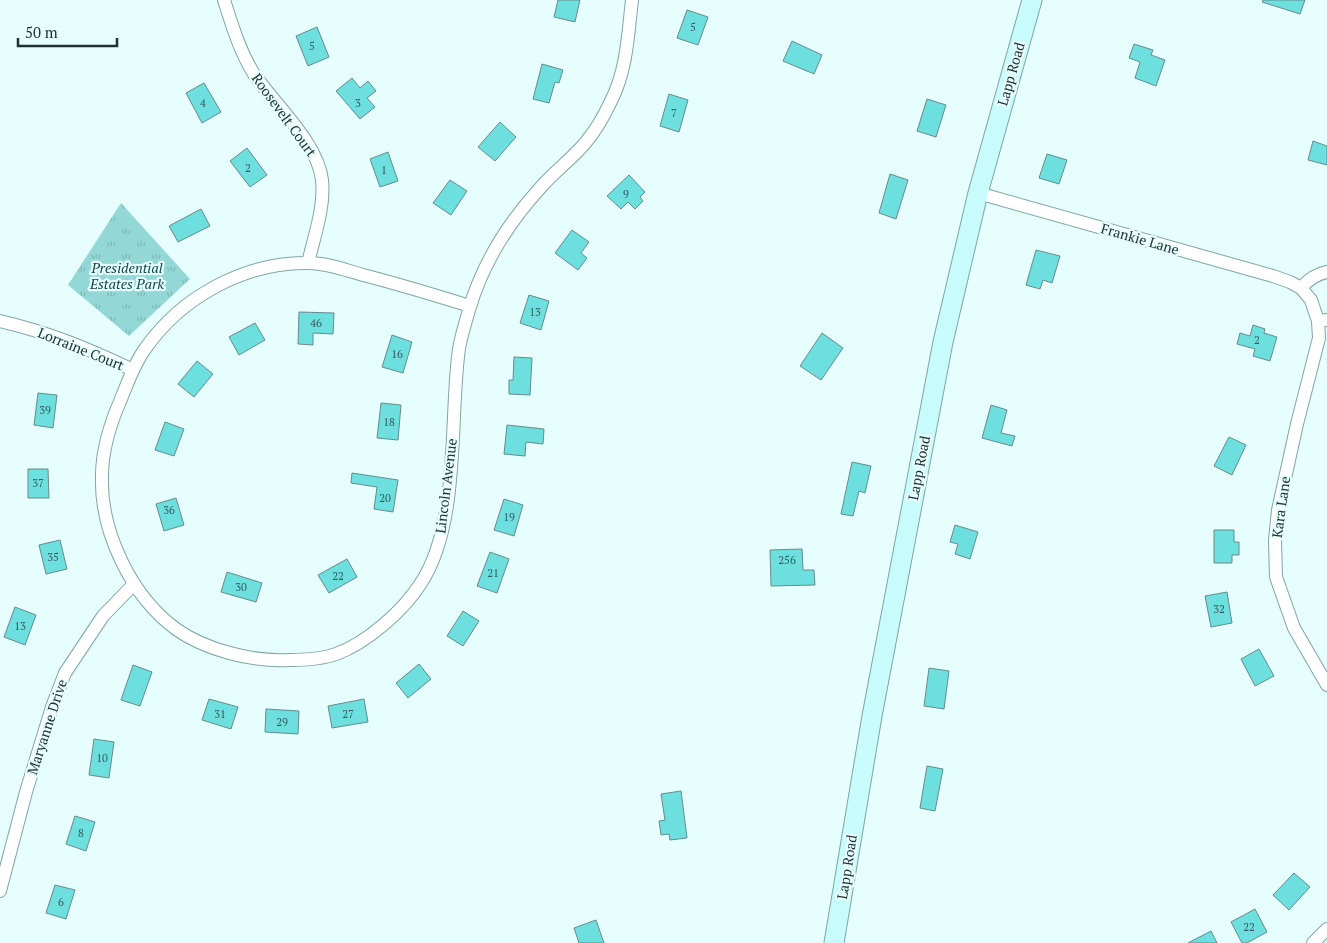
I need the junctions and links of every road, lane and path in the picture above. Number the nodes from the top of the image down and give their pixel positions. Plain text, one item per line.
1 (224, 0) edge
2 (632, 0) edge
3 (1032, 0) edge
4 (978, 193) junction
5 (308, 263) junction
6 (1327, 272) edge
7 (1301, 288) junction
8 (470, 306) junction
9 (1322, 320) edge
10 (0, 321) edge
11 (133, 370) junction
12 (134, 584) junction
13 (1327, 685) edge
14 (0, 891) edge
15 (1327, 929) edge
16 (834, 943) edge
17 (1313, 943) edge

1 - 5 street, Roosevelt Court
2 - 8 street, Lincoln Avenue
3 - 4 street, Lapp Road
4 - 7 street, Frankie Lane
4 - 16 street, Lapp Road
5 - 8 street, Lincoln Avenue
5 - 11 street, Lincoln Avenue
6 - 7 street
7 - 9 street, Kara Lane
8 - 12 street, Lincoln Avenue
9 - 13 street, Kara Lane
10 - 11 street, Lorraine Court
11 - 12 street, Lincoln Avenue
12 - 14 street, Maryanne Drive
15 - 17 street

